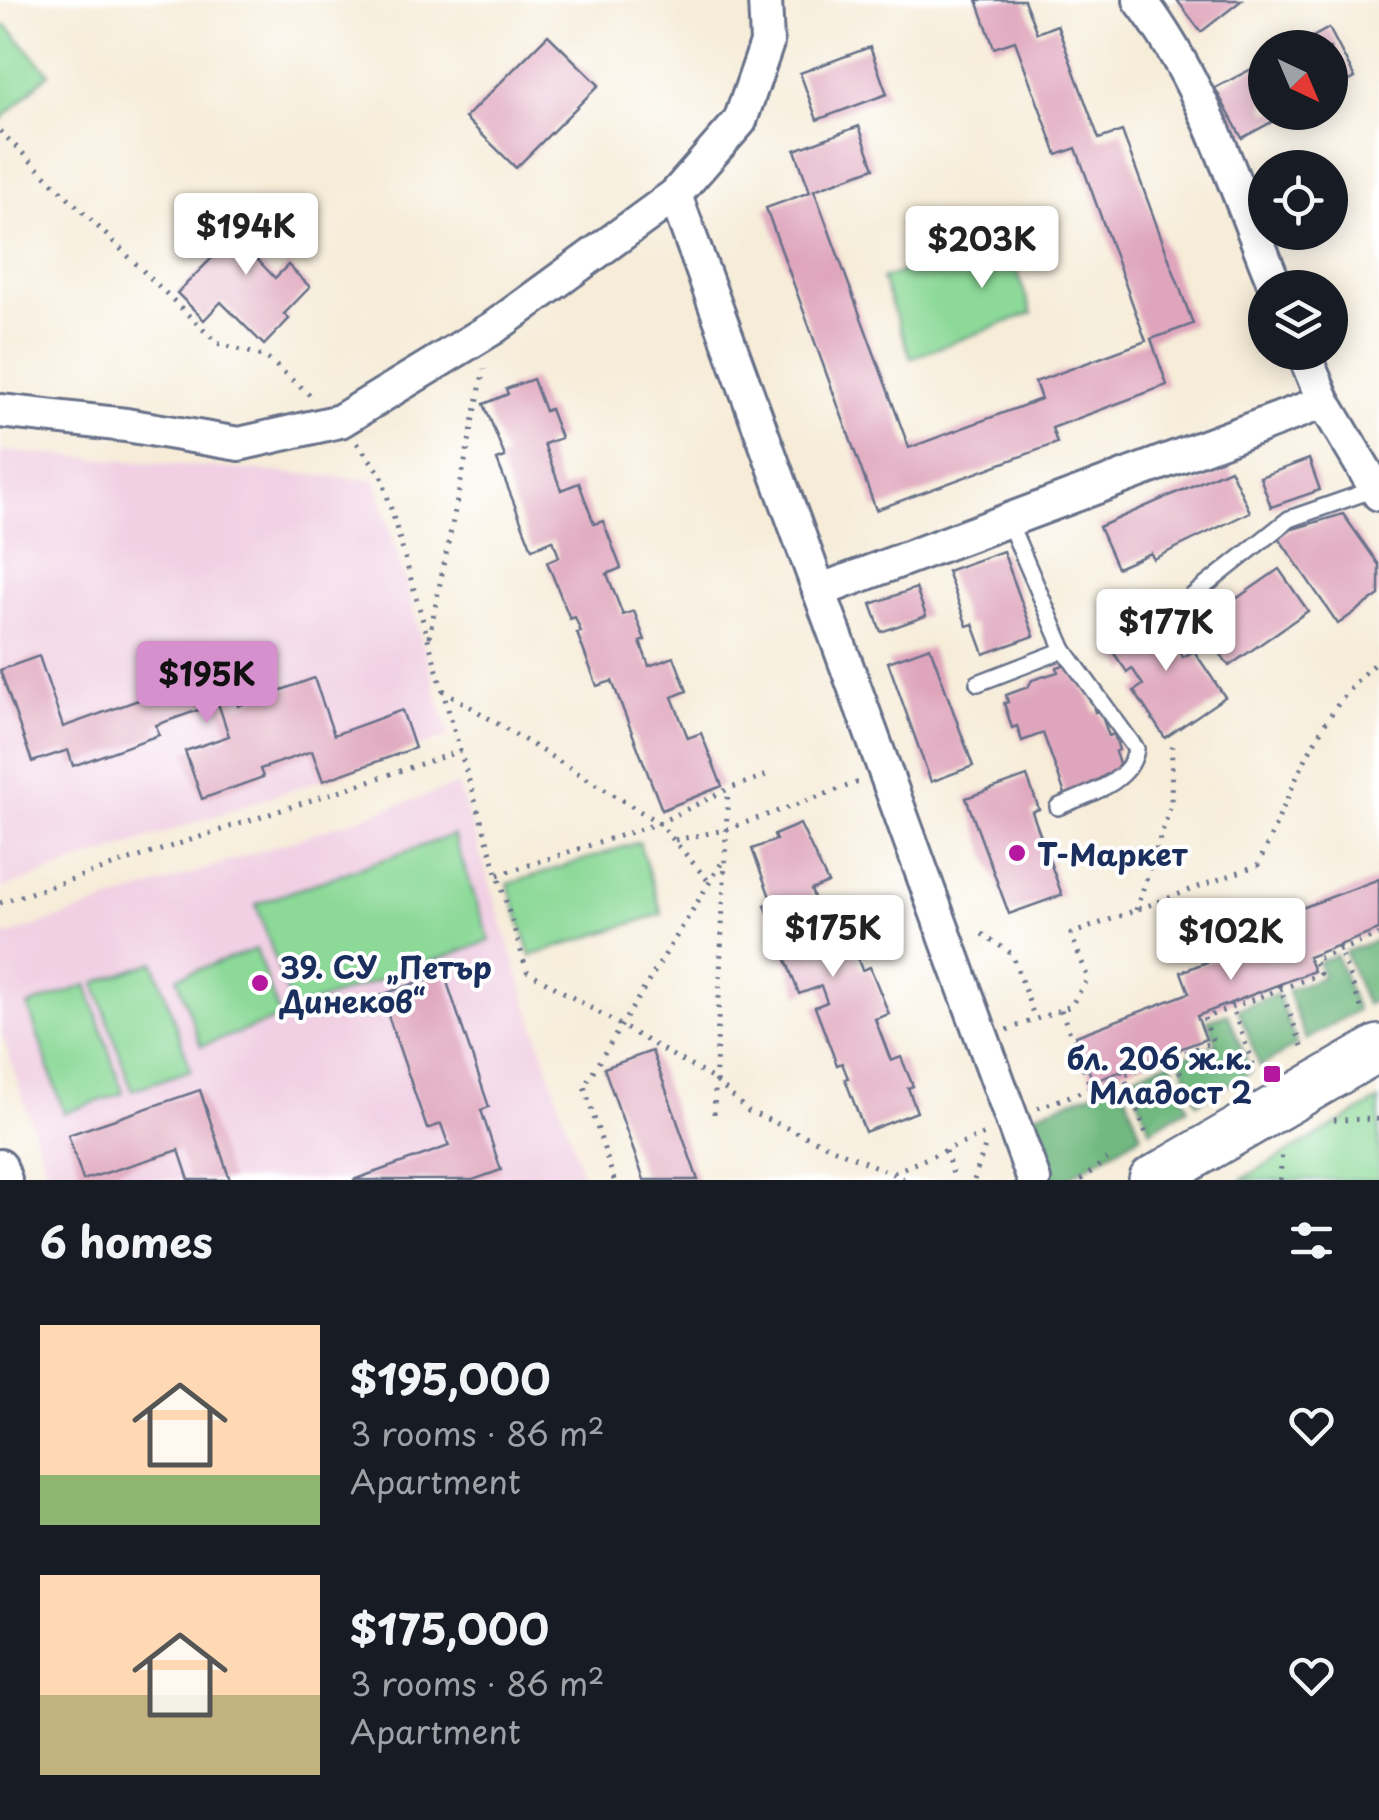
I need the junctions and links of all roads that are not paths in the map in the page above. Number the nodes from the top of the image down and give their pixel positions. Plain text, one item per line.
1 (764, 0) edge
2 (1140, 0) edge
3 (675, 195) junction
4 (1269, 270) edge
5 (1311, 370) edge
6 (1324, 402) junction
7 (0, 411) edge
8 (1377, 492) edge
9 (1008, 520) junction
10 (819, 590) junction
11 (1191, 597) dead end
12 (1064, 650) junction
13 (978, 682) dead end
14 (1058, 807) dead end
15 (1371, 1029) edge
16 (0, 1166) edge
17 (5, 1180) edge
18 (1034, 1180) edge
19 (1152, 1180) edge

1 - 3 street
2 - 4 street
3 - 7 street
3 - 10 street
5 - 6 street
6 - 8 street
6 - 9 street
8 - 11 lane
9 - 10 street
9 - 12 lane
10 - 18 street
12 - 13 lane
12 - 14 lane
15 - 19 street
16 - 17 street

